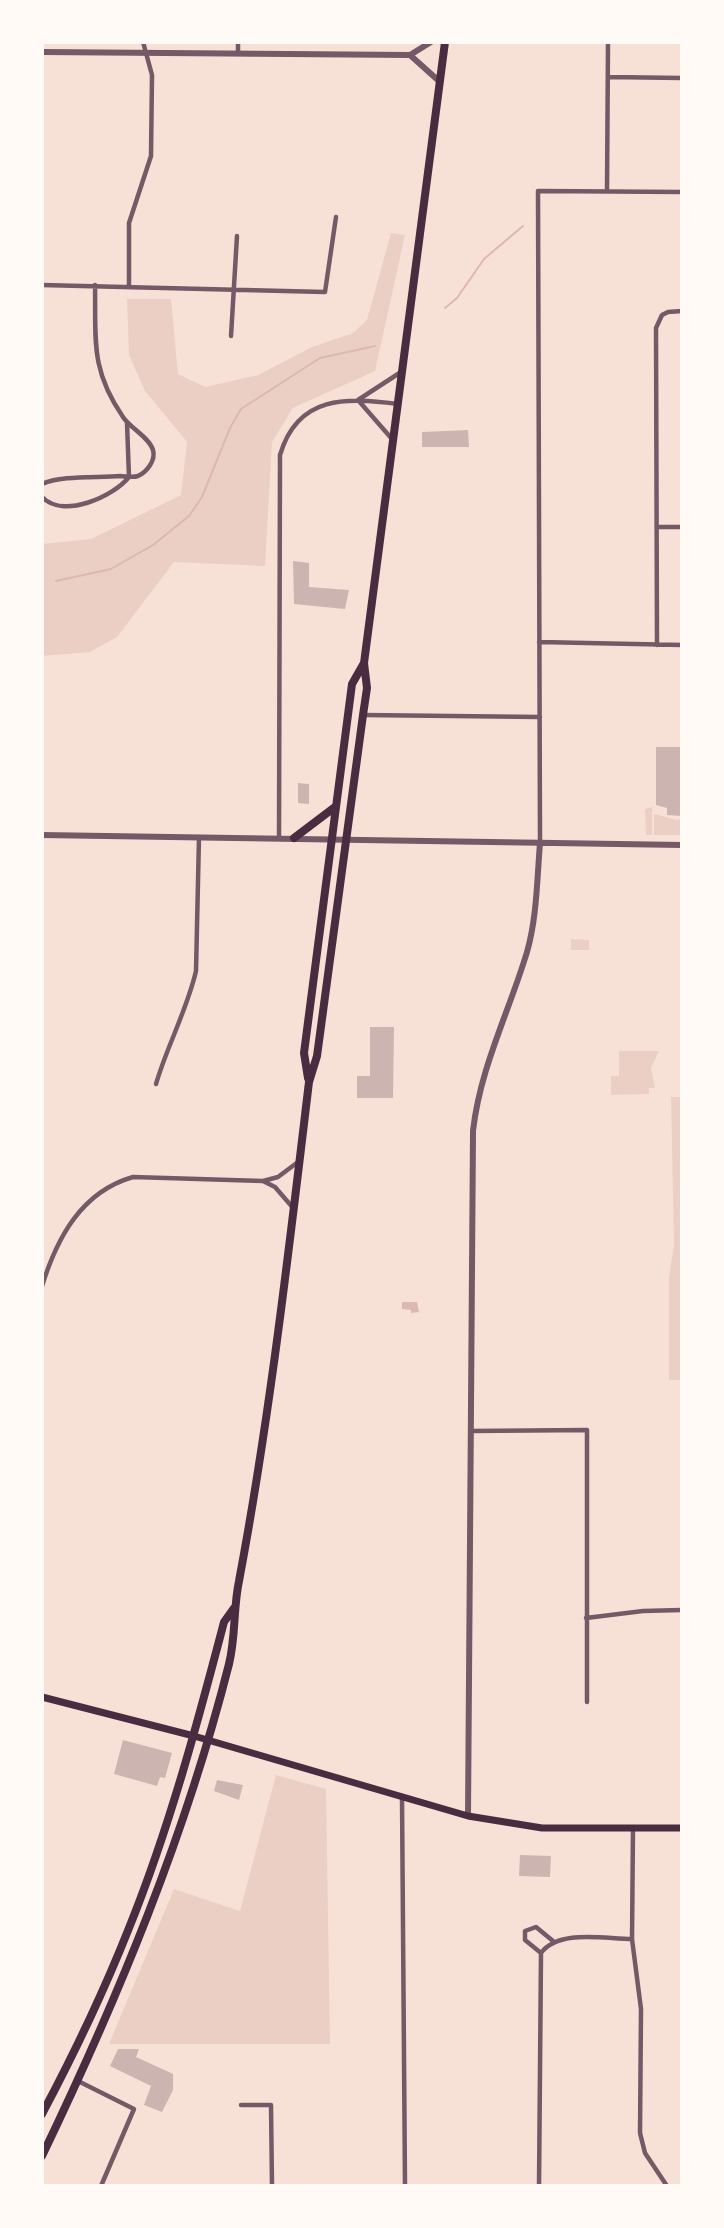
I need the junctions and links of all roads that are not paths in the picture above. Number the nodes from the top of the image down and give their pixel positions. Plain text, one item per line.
1 (143, 42) edge
2 (238, 42) edge
3 (431, 42) edge
4 (445, 42) edge
5 (608, 42) edge
6 (42, 52) edge
7 (146, 52) junction
8 (238, 53) junction
9 (410, 55) junction
10 (608, 77) junction
11 (682, 78) edge
12 (440, 82) junction
13 (608, 190) junction
14 (682, 192) edge
15 (336, 217) dead end
16 (237, 236) dead end
17 (42, 285) edge
18 (95, 285) junction
19 (129, 286) junction
20 (235, 291) junction
21 (682, 312) edge
22 (231, 336) dead end
23 (402, 372) junction
24 (358, 400) junction
25 (398, 404) junction
26 (127, 423) junction
27 (393, 441) junction
28 (129, 477) junction
29 (42, 484) edge
30 (42, 497) edge
31 (657, 527) junction
32 (682, 527) edge
33 (540, 642) junction
34 (657, 645) junction
35 (682, 645) edge
36 (364, 663) junction
37 (363, 715) junction
38 (540, 717) junction
39 (334, 807) junction
40 (42, 835) edge
41 (199, 837) junction
42 (279, 838) junction
43 (294, 838) junction
44 (330, 839) junction
45 (347, 839) junction
46 (540, 843) junction
47 (682, 845) edge
48 (309, 1082) junction
49 (156, 1084) dead end
50 (300, 1160) junction
51 (263, 1181) junction
52 (294, 1209) junction
53 (42, 1286) edge
54 (471, 1431) junction
55 (234, 1608) junction
56 (682, 1610) edge
57 (586, 1618) junction
58 (42, 1696) edge
59 (586, 1702) dead end
60 (194, 1736) junction
61 (207, 1740) junction
62 (402, 1797) junction
63 (468, 1816) junction
64 (633, 1828) junction
65 (682, 1828) edge
66 (632, 1939) junction
67 (553, 1941) junction
68 (541, 1953) junction
69 (78, 2081) junction
70 (241, 2105) dead end
71 (42, 2114) edge
72 (42, 2156) edge
73 (100, 2186) edge
74 (272, 2186) edge
75 (405, 2186) edge
76 (539, 2186) edge
77 (667, 2186) edge

1 - 7 street
2 - 8 street
3 - 9 street
4 - 12 highway
5 - 10 street
6 - 7 street
7 - 8 street
7 - 19 street
8 - 9 street
9 - 12 street
10 - 11 street
10 - 13 street
12 - 23 highway
13 - 14 street
13 - 33 street
15 - 20 street
16 - 20 street
17 - 18 street
18 - 19 street
18 - 26 street
19 - 20 street
20 - 22 street
21 - 31 street
23 - 24 street
23 - 25 highway
24 - 25 street
24 - 27 street
24 - 42 street
25 - 27 highway
26 - 28 street
26 - 28 street
27 - 36 highway
28 - 29 street
28 - 30 street
31 - 32 street
31 - 34 street
33 - 34 street
33 - 38 street
34 - 35 street
36 - 37 highway
36 - 39 highway
37 - 38 street
37 - 45 highway
38 - 46 street
39 - 43 highway
39 - 44 highway
40 - 41 street
41 - 42 street
41 - 49 street
42 - 43 street
43 - 44 street
44 - 45 street
44 - 48 highway
45 - 46 street
45 - 48 highway
46 - 47 street
46 - 54 street
48 - 50 highway
50 - 51 street
50 - 52 highway
51 - 52 street
51 - 53 street
52 - 55 highway
54 - 57 street
54 - 63 street
55 - 60 highway
55 - 61 highway
56 - 57 street
57 - 59 street
58 - 60 main road
60 - 61 main road
60 - 71 highway
61 - 62 main road
61 - 69 highway
62 - 63 main road
62 - 75 street
63 - 64 main road
64 - 65 main road
64 - 66 street
66 - 67 street
66 - 77 street
67 - 68 street
67 - 68 street
68 - 76 street
69 - 72 highway
69 - 73 street
70 - 74 street

